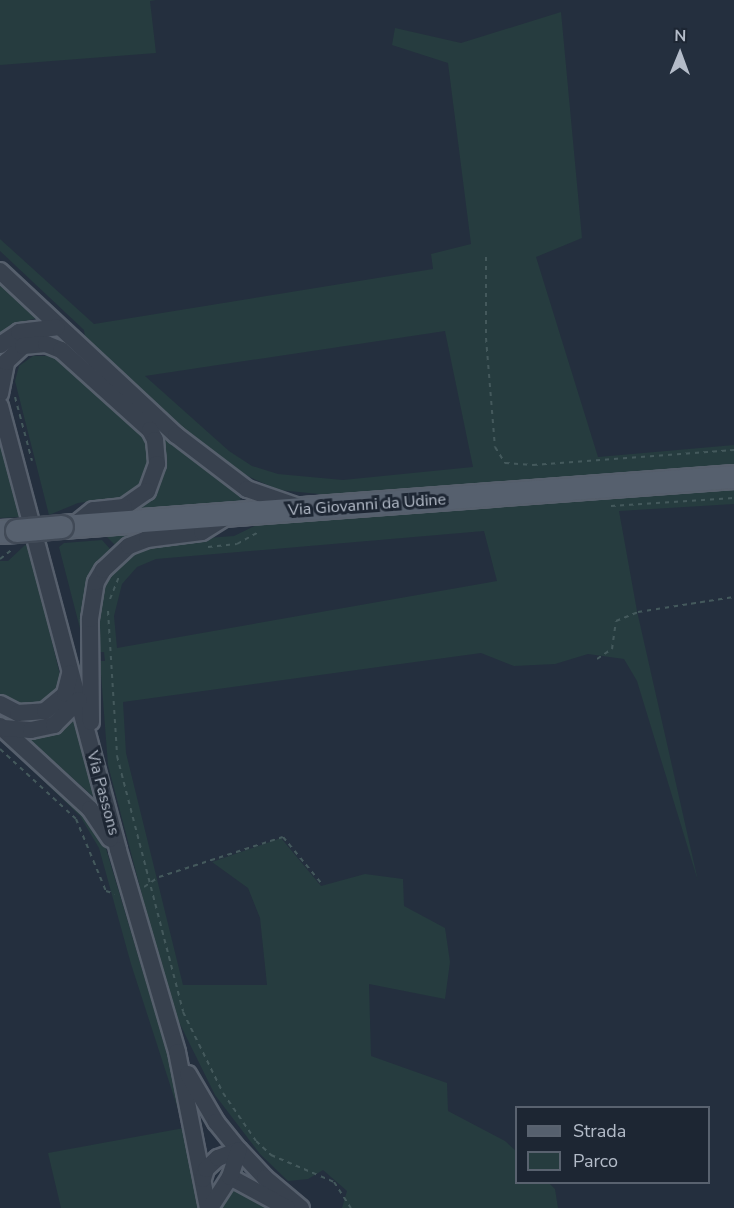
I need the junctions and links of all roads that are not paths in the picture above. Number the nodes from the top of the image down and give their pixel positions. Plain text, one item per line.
1 (0, 271) edge
2 (57, 327) junction
3 (0, 345) edge
4 (6, 390) edge
5 (0, 406) edge
6 (734, 477) edge
7 (308, 510) junction
8 (230, 515) junction
9 (67, 527) junction
10 (9, 531) edge
11 (71, 673) junction
12 (79, 700) junction
13 (0, 704) edge
14 (1, 727) edge
15 (91, 750) junction
16 (118, 850) junction
17 (177, 1052) junction
18 (239, 1150) junction
19 (230, 1177) junction
20 (203, 1179) junction
21 (209, 1208) edge
22 (287, 1208) edge
23 (302, 1208) edge

1 - 2 street
2 - 3 street
2 - 7 street
4 - 9 street
5 - 11 street, Via Passons
6 - 7 main road, Via Giovanni da Udine
7 - 8 main road, Via Giovanni da Udine
8 - 9 main road, Via Giovanni da Udine
8 - 15 street
9 - 10 main road, Via Giovanni da Udine, bridge
11 - 12 street, Via Passons
11 - 13 street
12 - 14 street
12 - 15 street, Via Passons
14 - 16 street
15 - 16 street, Via Passons
16 - 17 street, Via Passons
17 - 18 street
17 - 20 street, Via Passons
18 - 19 street, Via Passons
18 - 20 street
18 - 23 street
19 - 21 street, Via Passons
19 - 22 street
20 - 21 street, Via Passons

